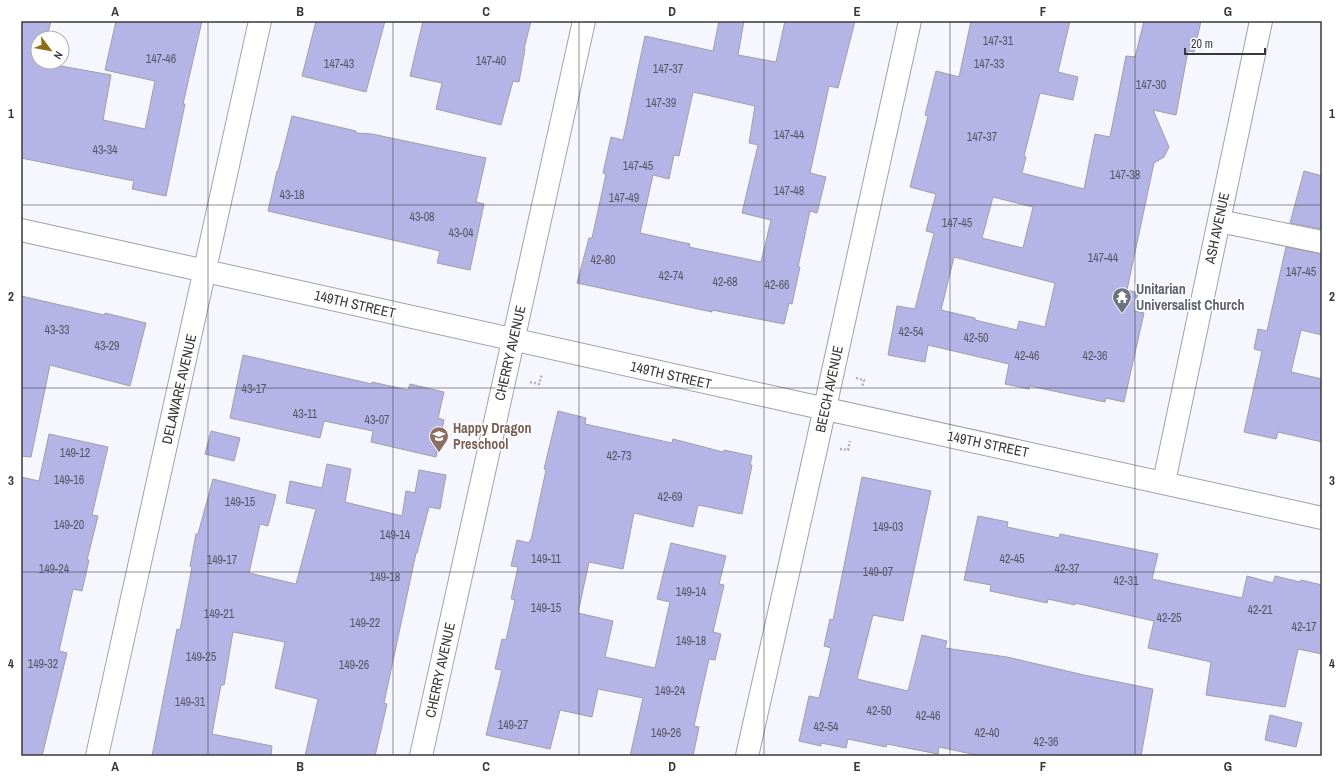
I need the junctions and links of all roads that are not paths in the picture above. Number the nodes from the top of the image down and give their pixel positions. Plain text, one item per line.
1 (260, 21) edge
2 (584, 21) edge
3 (910, 21) edge
4 (1261, 21) edge
5 (1219, 221) junction
6 (21, 230) edge
7 (1322, 242) edge
8 (205, 270) junction
9 (513, 340) junction
10 (825, 409) junction
11 (1164, 482) junction
12 (1322, 518) edge
13 (97, 756) edge
14 (421, 756) edge
15 (747, 756) edge

1 - 8 street, DELAWARE AVENUE
2 - 9 street, CHERRY AVENUE
3 - 10 street, BEECH AVENUE
4 - 5 street, ASH AVENUE
5 - 7 street
5 - 11 street, ASH AVENUE
6 - 8 street, 149TH STREET
8 - 9 street, 149TH STREET
8 - 13 street, DELAWARE AVENUE
9 - 10 street, 149TH STREET
9 - 14 street, CHERRY AVENUE
10 - 11 street, 149TH STREET
10 - 15 street, BEECH AVENUE
11 - 12 street, 149TH STREET

